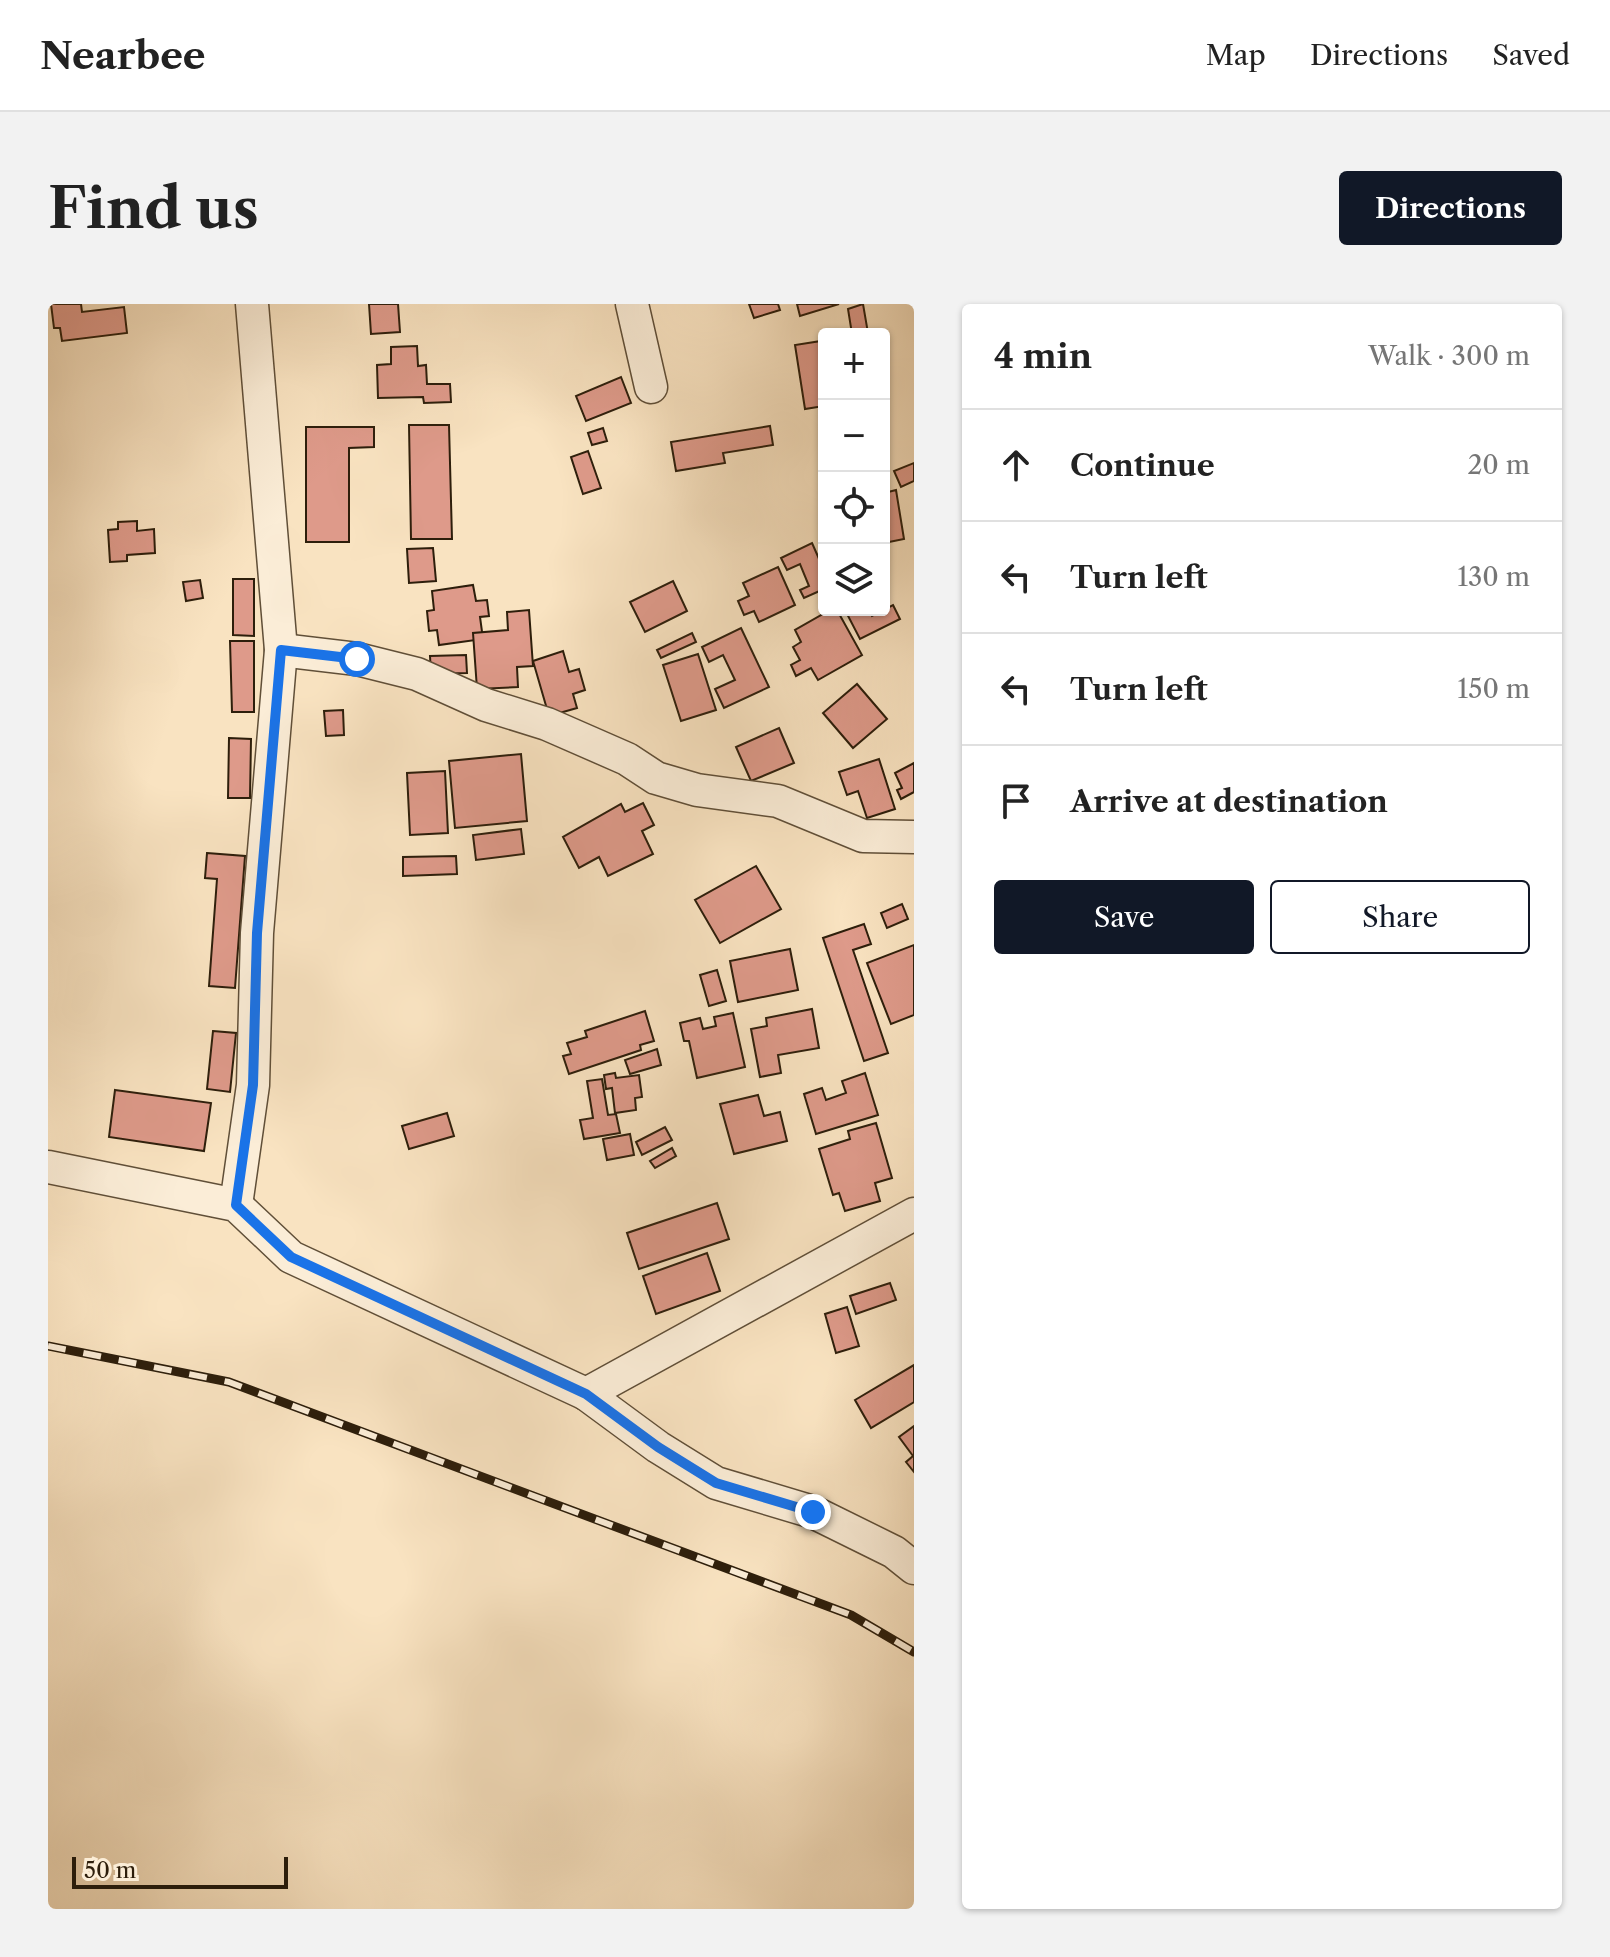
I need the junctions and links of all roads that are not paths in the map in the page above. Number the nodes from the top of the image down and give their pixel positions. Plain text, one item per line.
1 (252, 304) edge
2 (632, 304) edge
3 (651, 387) dead end
4 (281, 650) junction
5 (914, 837) edge
6 (48, 1167) edge
7 (236, 1205) junction
8 (914, 1214) edge
9 (586, 1394) junction
10 (914, 1568) edge

1 - 4 street
2 - 3 street
4 - 5 street
4 - 7 street
6 - 7 street
7 - 9 street
8 - 9 street
9 - 10 street

